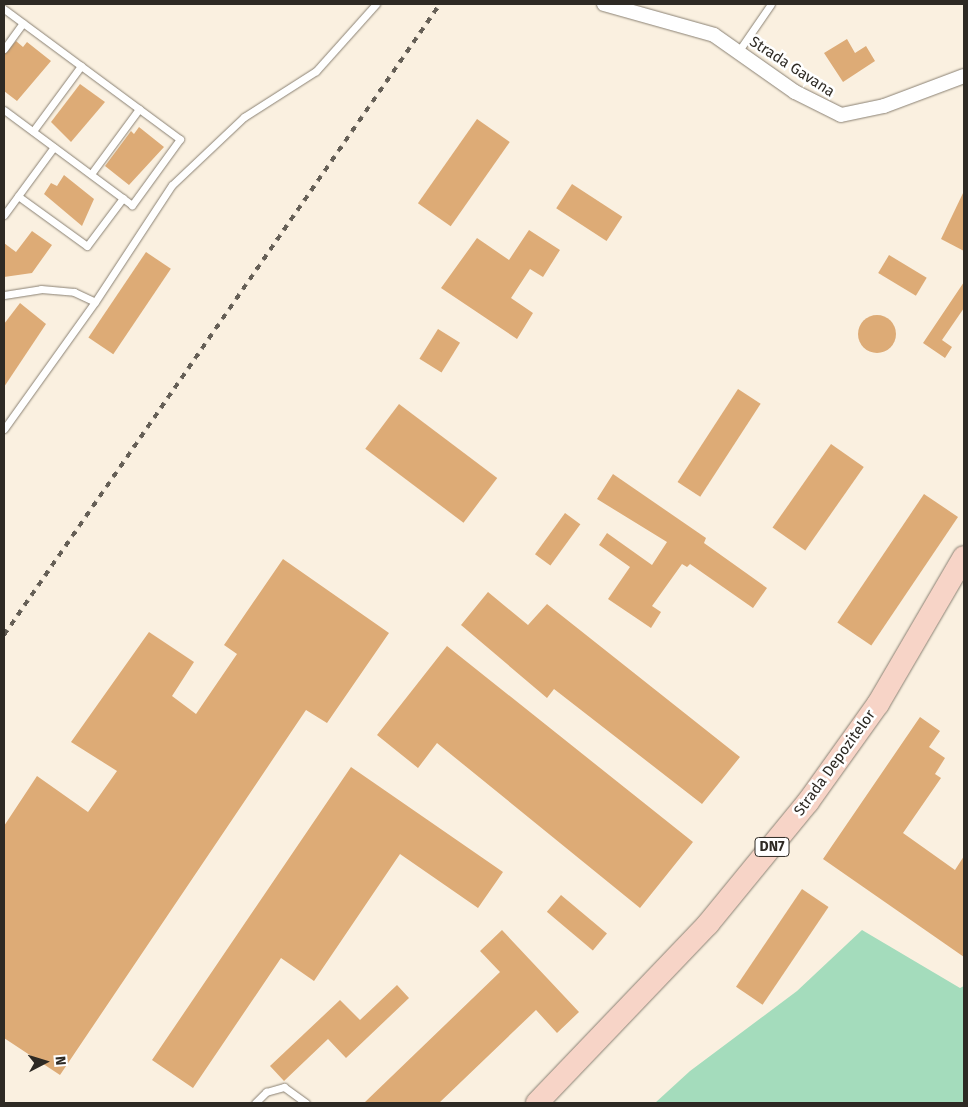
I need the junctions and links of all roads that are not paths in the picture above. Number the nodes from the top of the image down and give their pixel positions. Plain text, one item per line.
1 (376, 4) edge
2 (604, 4) edge
3 (771, 4) edge
4 (4, 9) edge
5 (23, 23) junction
6 (4, 49) edge
7 (738, 52) junction
8 (81, 66) junction
9 (964, 76) edge
10 (139, 109) junction
11 (4, 110) edge
12 (33, 131) junction
13 (54, 147) junction
14 (91, 174) junction
15 (18, 196) junction
16 (123, 198) junction
17 (4, 215) edge
18 (4, 295) edge
19 (96, 302) junction
20 (4, 429) edge
21 (964, 557) edge
22 (255, 1103) edge
23 (306, 1103) edge
24 (537, 1103) edge

1 - 19 lane
2 - 7 street, Strada Gavana
3 - 7 lane
4 - 5 lane
5 - 6 lane
5 - 8 lane
7 - 9 street, Strada Gavana
8 - 10 lane
8 - 12 lane
10 - 14 lane
10 - 16 lane
11 - 12 lane
12 - 13 lane
13 - 14 lane
13 - 15 lane
14 - 16 lane
15 - 16 lane
15 - 17 lane
18 - 19 lane
19 - 20 lane
21 - 24 main road, Strada Depozitelor / DN7
22 - 23 lane

